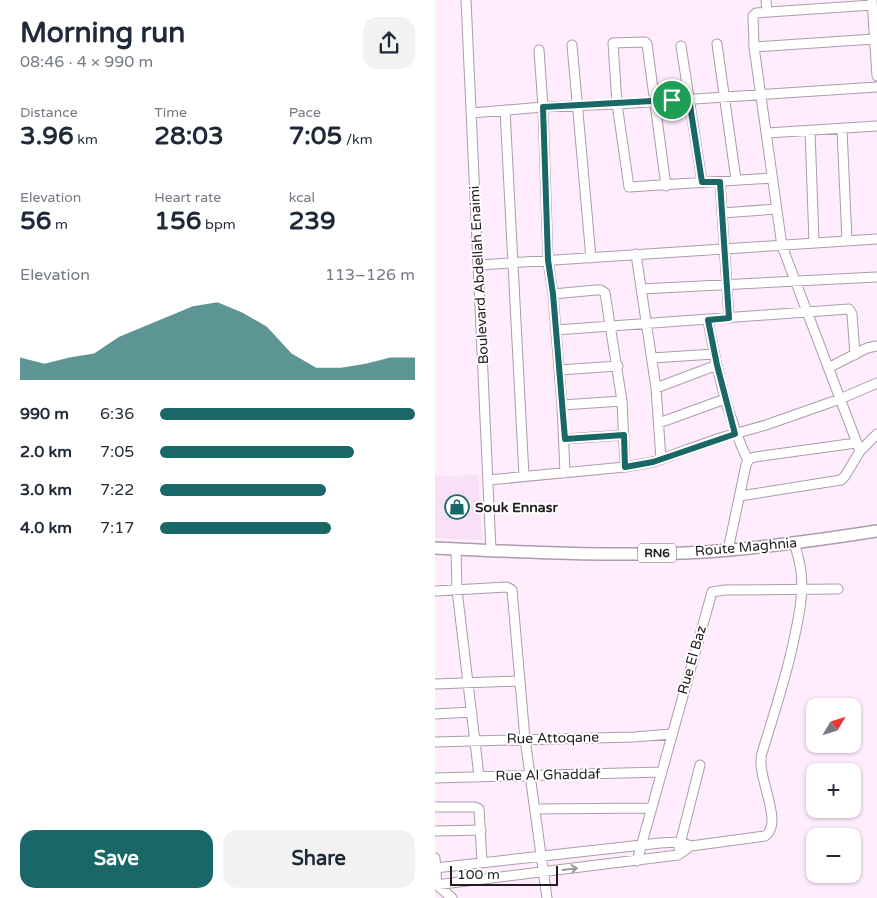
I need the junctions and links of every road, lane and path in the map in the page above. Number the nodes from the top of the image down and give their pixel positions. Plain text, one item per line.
1 (465, 0) edge
2 (766, 0) edge
3 (872, 2) edge
4 (835, 4) edge
5 (801, 5) edge
6 (767, 12) junction
7 (874, 39) junction
8 (717, 44) dead end
9 (572, 45) dead end
10 (681, 46) dead end
11 (754, 47) junction
12 (539, 50) dead end
13 (877, 76) edge
14 (877, 87) edge
15 (761, 93) junction
16 (725, 97) junction
17 (689, 99) junction
18 (655, 101) junction
19 (617, 104) junction
20 (578, 106) junction
21 (543, 107) junction
22 (505, 110) junction
23 (471, 113) junction
24 (877, 126) edge
25 (842, 129) junction
26 (810, 131) junction
27 (767, 133) junction
28 (772, 178) junction
29 (736, 180) junction
30 (702, 182) junction
31 (720, 182) junction
32 (667, 186) junction
33 (776, 209) junction
34 (722, 213) junction
35 (877, 239) edge
36 (847, 241) junction
37 (814, 242) junction
38 (782, 246) junction
39 (723, 248) junction
40 (636, 254) junction
41 (591, 258) junction
42 (548, 260) junction
43 (512, 263) junction
44 (479, 265) junction
45 (877, 277) edge
46 (795, 281) junction
47 (726, 284) junction
48 (641, 289) junction
49 (553, 294) junction
50 (808, 313) junction
51 (729, 318) junction
52 (708, 320) junction
53 (647, 324) junction
54 (611, 326) junction
55 (556, 330) junction
56 (877, 346) edge
57 (714, 354) junction
58 (855, 355) junction
59 (652, 358) junction
60 (717, 365) junction
61 (618, 366) junction
62 (829, 368) junction
63 (559, 370) junction
64 (877, 384) edge
65 (656, 388) junction
66 (725, 399) junction
67 (840, 399) junction
68 (622, 401) junction
69 (562, 405) junction
70 (659, 423) junction
71 (735, 434) junction
72 (877, 434) edge
73 (624, 435) junction
74 (565, 439) junction
75 (858, 447) junction
76 (661, 459) junction
77 (748, 462) junction
78 (625, 467) junction
79 (565, 473) junction
80 (524, 476) junction
81 (488, 480) junction
82 (740, 496) junction
83 (877, 532) edge
84 (794, 543) junction
85 (435, 548) edge
86 (456, 549) junction
87 (491, 550) junction
88 (728, 550) junction
89 (802, 589) junction
90 (838, 589) dead end
91 (457, 590) junction
92 (435, 591) edge
93 (520, 681) junction
94 (469, 683) junction
95 (435, 684) edge
96 (472, 712) junction
97 (435, 714) edge
98 (671, 734) junction
99 (525, 739) junction
100 (475, 740) junction
101 (435, 742) edge
102 (700, 765) dead end
103 (661, 772) junction
104 (529, 775) junction
105 (479, 776) junction
106 (435, 778) edge
107 (435, 807) edge
108 (650, 808) junction
109 (535, 809) junction
110 (481, 830) junction
111 (435, 831) edge
112 (680, 842) junction
113 (640, 845) junction
114 (691, 846) junction
115 (678, 855) junction
116 (541, 856) junction
117 (435, 858) edge
118 (637, 861) junction
119 (483, 862) junction
120 (435, 868) edge
121 (543, 873) junction
122 (436, 885) edge
123 (452, 898) edge
124 (547, 898) edge

1 - 23 street, Boulevard Abdellah Enaimi
2 - 6 street
3 - 4 street
3 - 7 street
4 - 5 street
5 - 6 street
6 - 11 street
7 - 11 street
7 - 13 street
8 - 16 street
9 - 20 street
10 - 17 street
11 - 15 street
12 - 21 street
14 - 15 street
15 - 16 street
15 - 27 street
16 - 17 street
16 - 29 street
17 - 18 street
17 - 30 street
18 - 19 street
18 - 19 street
18 - 32 street
19 - 20 street
19 - 32 street
20 - 21 street
20 - 41 street
21 - 22 street
21 - 42 street
22 - 23 street
22 - 43 street
23 - 44 street, Boulevard Abdellah Enaimi
24 - 25 street
25 - 26 street
25 - 36 street
26 - 27 street
26 - 37 street
27 - 28 street
28 - 29 street
28 - 33 street
29 - 31 street
30 - 31 street
30 - 32 street
31 - 34 street
33 - 34 street
33 - 38 street
34 - 39 street
35 - 36 street
36 - 37 street
37 - 38 street
38 - 39 street
38 - 46 street
39 - 40 street
39 - 47 street
40 - 41 street
40 - 48 street
41 - 42 street
42 - 43 street
42 - 49 street
43 - 44 street
43 - 80 street
44 - 81 street, Boulevard Abdellah Enaimi
45 - 46 street
46 - 47 street
46 - 50 street
47 - 48 street
47 - 51 street
48 - 53 street
49 - 54 street
49 - 55 street
50 - 51 street
50 - 58 street
50 - 62 street
51 - 52 street
52 - 53 street
52 - 57 street
53 - 54 street
53 - 59 street
54 - 55 street
54 - 61 street
55 - 63 street
56 - 58 street
57 - 59 street
57 - 60 street
58 - 62 street
59 - 65 street
60 - 65 street
60 - 66 street
61 - 63 street
61 - 68 street
62 - 67 street
63 - 69 street
64 - 67 street
65 - 70 street
66 - 70 street
66 - 71 street
67 - 71 street
67 - 75 street
68 - 69 street
68 - 73 street
69 - 74 street
70 - 76 street
71 - 76 street
71 - 77 street
72 - 75 street
73 - 74 street
73 - 78 street
74 - 79 street
75 - 77 street
75 - 82 street
76 - 78 street
77 - 82 street
78 - 79 street
79 - 80 street
80 - 81 street
81 - 87 street, Boulevard Abdellah Enaimi
82 - 88 street
83 - 84 main road, Route Maghnia / RN6
84 - 88 main road, Route Maghnia / RN6
84 - 89 street
85 - 86 main road, Route Maghnia / RN6
86 - 87 main road, Route Maghnia / RN6
86 - 91 street
87 - 88 main road, Route Maghnia / RN6
89 - 90 street
89 - 98 street, Rue El Baz
89 - 114 street
91 - 92 street
91 - 93 street
91 - 94 street
93 - 94 street
93 - 99 street
94 - 95 street
94 - 96 street
96 - 97 street
96 - 100 street
98 - 99 street, Rue Attoqane
98 - 103 street, Rue El Baz
99 - 100 street, Rue Attoqane
99 - 104 street
100 - 101 street, Rue Attoqane
100 - 105 street
102 - 112 street
103 - 104 street, Rue Al Ghaddaf
103 - 108 street, Rue El Baz
104 - 105 street, Rue Al Ghaddaf
104 - 109 street
105 - 106 street, Rue Al Ghaddaf
107 - 110 street
108 - 109 street
108 - 113 street, Rue El Baz
109 - 116 street
110 - 111 street
110 - 119 street
112 - 113 street
112 - 114 street
112 - 115 street
113 - 116 street
113 - 118 street, Rue El Baz
114 - 115 street
115 - 118 street
116 - 119 street
116 - 121 street
117 - 120 street
121 -> 118 street
119 - 120 street
120 - 122 street
121 - 122 street
121 - 124 street
122 - 123 street

